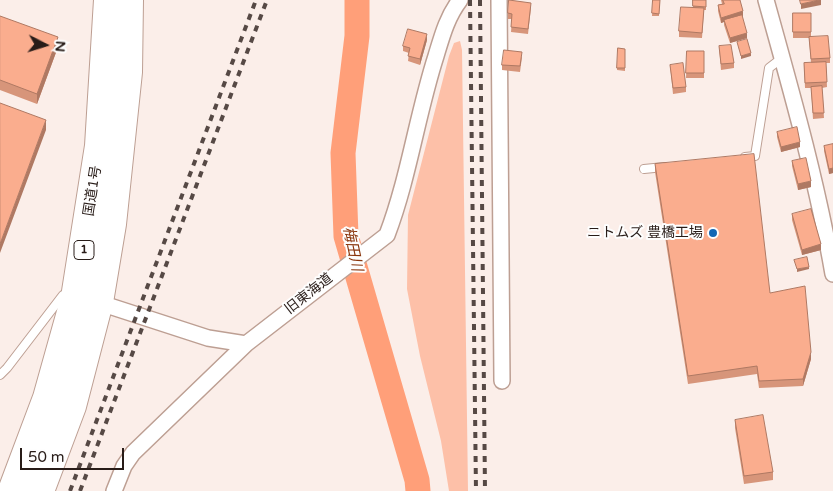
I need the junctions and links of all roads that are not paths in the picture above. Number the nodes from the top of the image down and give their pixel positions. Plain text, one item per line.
1 (108, 0) edge
2 (129, 0) edge
3 (460, 0) edge
4 (499, 0) edge
5 (766, 0) edge
6 (782, 58) junction
7 (736, 158) edge
8 (672, 166) edge
9 (644, 169) dead end
10 (833, 274) edge
11 (87, 300) junction
12 (246, 344) junction
13 (0, 375) edge
14 (502, 381) dead end
15 (12, 491) edge
16 (40, 491) edge
17 (114, 491) edge

1 - 11 highway, 国道1号 / 1
2 - 11 highway, 国道1号 / 1
3 - 12 street, 旧東海道
4 - 14 street
5 - 6 street
6 - 7 lane
6 - 10 street
8 - 9 lane
11 - 12 street
11 - 13 lane
11 - 15 highway, 国道1号 / 1
11 - 16 highway, 国道1号 / 1
12 - 17 street, 旧東海道

